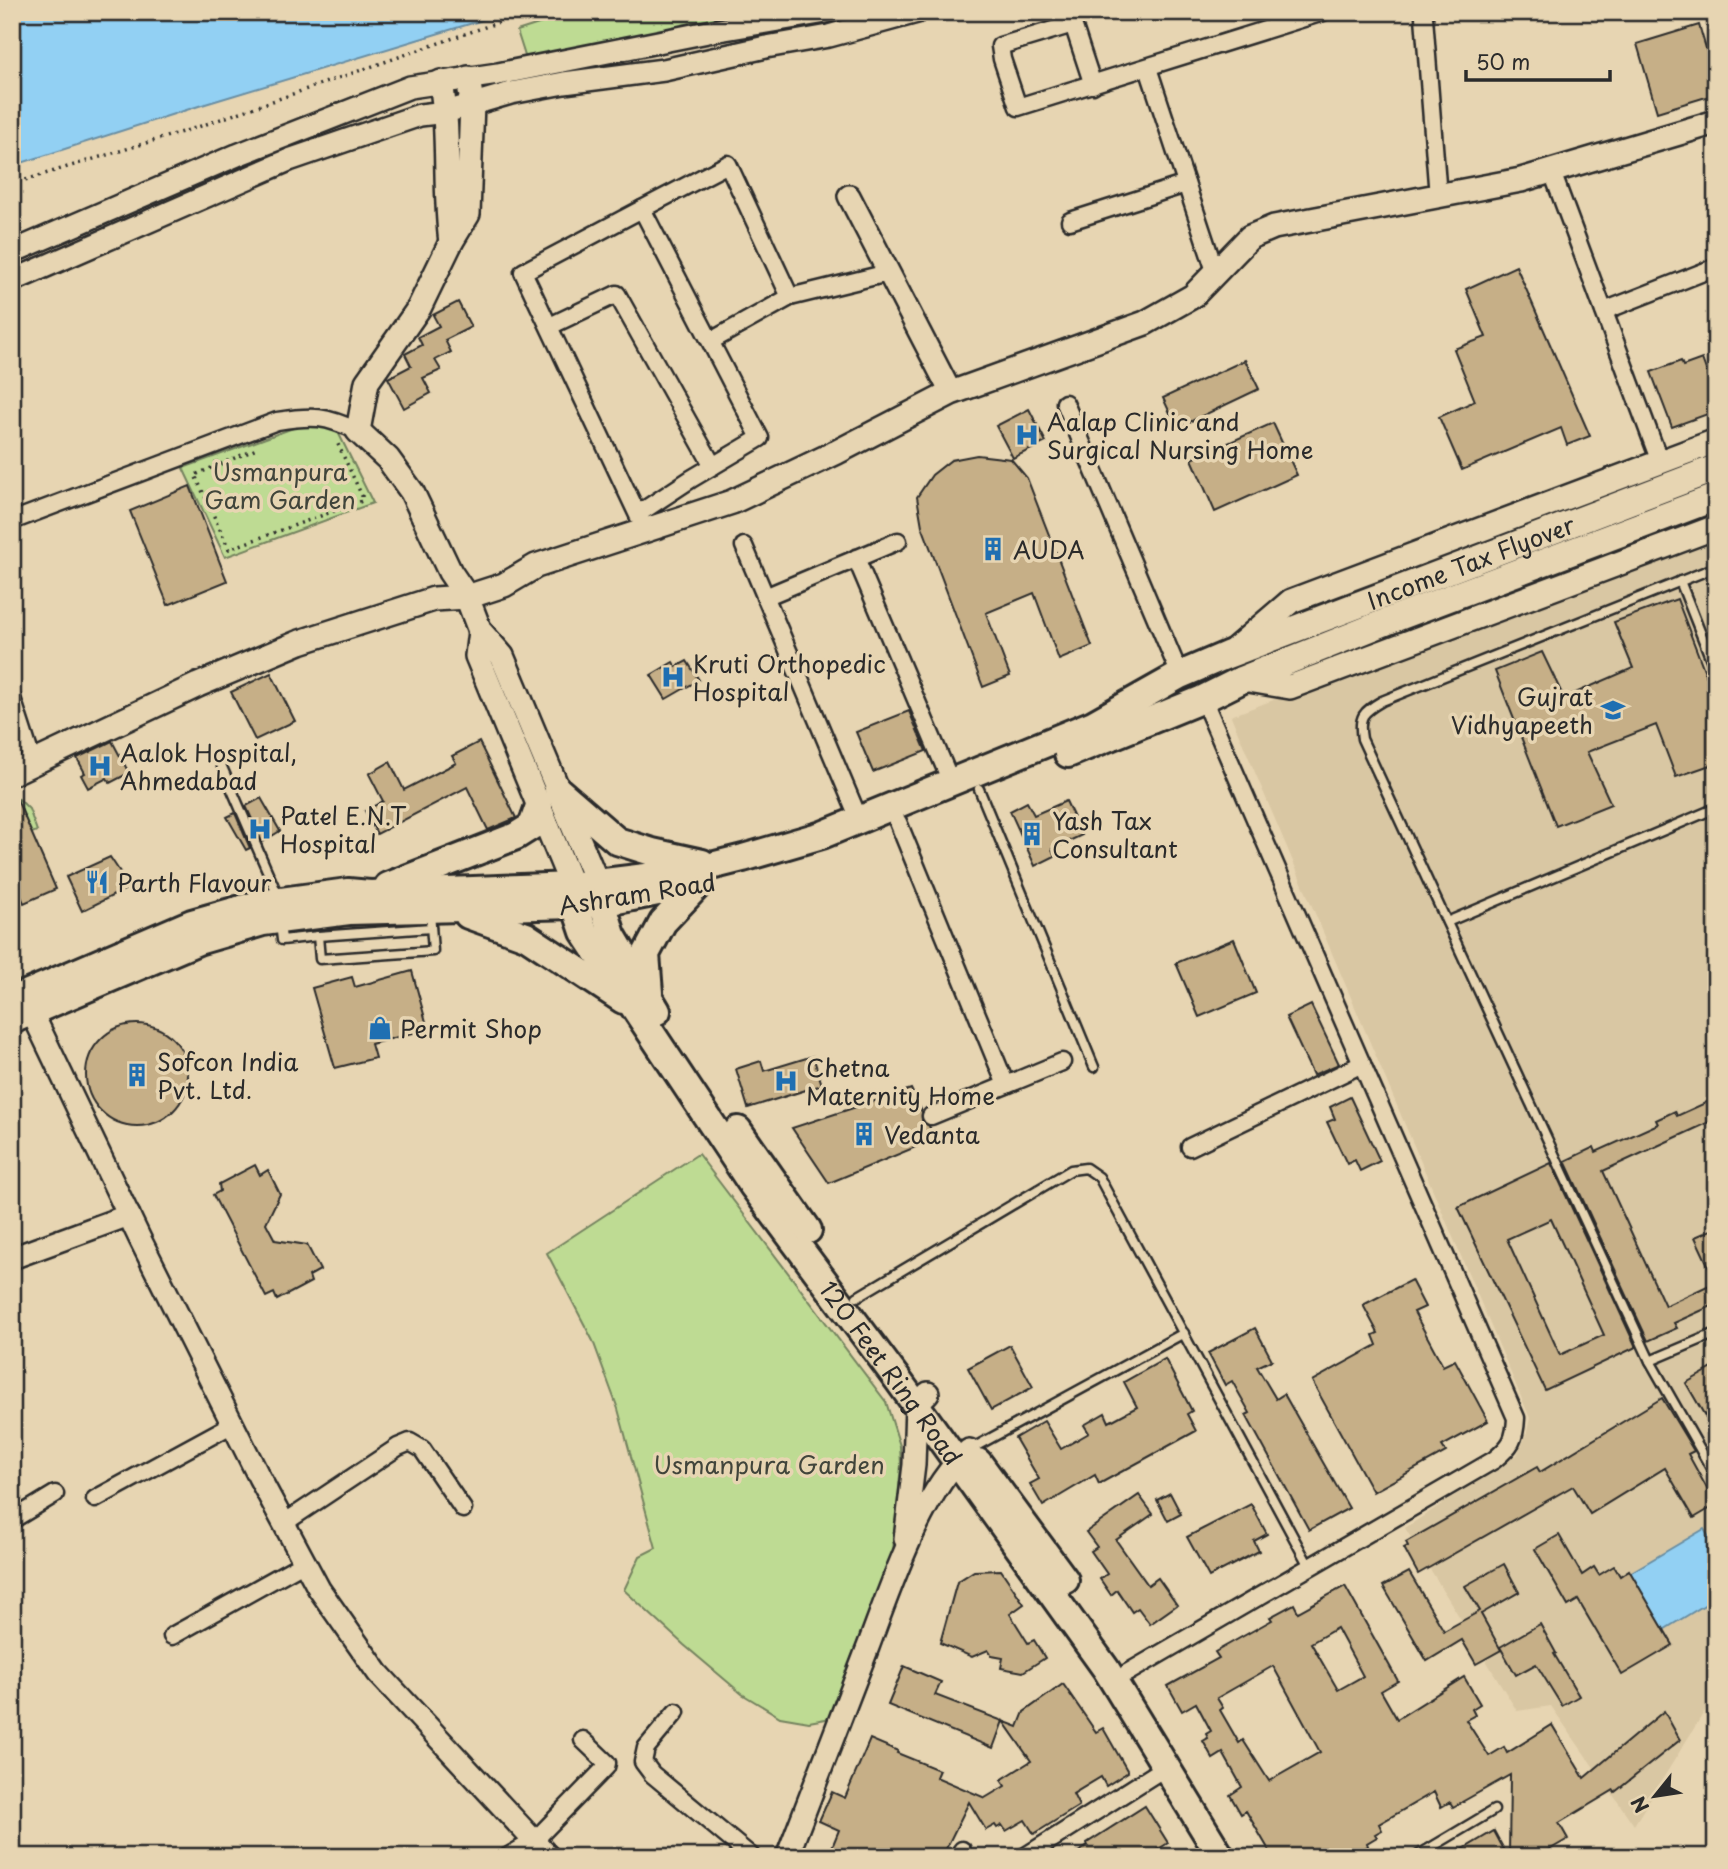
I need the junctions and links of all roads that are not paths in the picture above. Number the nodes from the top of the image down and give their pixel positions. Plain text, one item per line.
1 (826, 12) edge
2 (916, 12) edge
3 (1323, 12) edge
4 (1424, 17) dead end
5 (1148, 68) junction
6 (468, 78) junction
7 (441, 82) junction
8 (1093, 85) junction
9 (472, 103) junction
10 (446, 112) junction
11 (1716, 122) edge
12 (1552, 172) junction
13 (1186, 184) junction
14 (849, 195) dead end
15 (1438, 197) junction
16 (642, 209) junction
17 (1070, 221) dead end
18 (451, 242) junction
19 (12, 252) edge
20 (1716, 267) edge
21 (888, 273) junction
22 (1216, 274) junction
23 (12, 281) edge
24 (790, 297) junction
25 (1604, 311) junction
26 (550, 326) junction
27 (710, 341) junction
28 (951, 393) junction
29 (1065, 402) dead end
30 (358, 431) junction
31 (1716, 441) edge
32 (1660, 462) junction
33 (713, 466) junction
34 (1716, 468) edge
35 (1716, 498) edge
36 (12, 521) edge
37 (642, 522) junction
38 (1716, 527) edge
39 (898, 541) dead end
40 (744, 546) dead end
41 (856, 558) junction
42 (1716, 567) edge
43 (1680, 581) junction
44 (467, 597) junction
45 (765, 597) junction
46 (1227, 655) junction
47 (1716, 672) edge
48 (1180, 676) junction
49 (1243, 678) junction
50 (12, 698) edge
51 (1203, 699) junction
52 (33, 763) junction
53 (222, 767) dead end
54 (12, 773) edge
55 (951, 782) junction
56 (979, 789) junction
57 (548, 798) junction
58 (1716, 808) edge
59 (859, 819) junction
60 (898, 822) junction
61 (713, 865) junction
62 (697, 886) junction
63 (370, 894) junction
64 (586, 894) junction
65 (280, 911) junction
66 (438, 916) junction
67 (1447, 922) junction
68 (318, 936) junction
69 (642, 1004) junction
70 (20, 1007) edge
71 (1062, 1062) dead end
72 (1362, 1064) junction
73 (1094, 1067) dead end
74 (1006, 1085) junction
75 (931, 1116) dead end
76 (1190, 1147) dead end
77 (129, 1216) junction
78 (12, 1258) edge
79 (857, 1297) junction
80 (1184, 1333) junction
81 (1716, 1333) edge
82 (1650, 1361) junction
83 (922, 1399) junction
84 (233, 1424) junction
85 (962, 1455) junction
86 (1716, 1477) edge
87 (55, 1494) dead end
88 (95, 1499) dead end
89 (463, 1509) dead end
90 (12, 1520) edge
91 (284, 1523) junction
92 (903, 1555) junction
93 (305, 1562) junction
94 (1310, 1568) junction
95 (172, 1636) dead end
96 (1127, 1673) junction
97 (676, 1712) dead end
98 (583, 1740) dead end
99 (1166, 1767) junction
100 (1494, 1810) dead end
101 (534, 1841) junction
102 (507, 1857) edge
103 (549, 1857) edge
104 (752, 1857) edge
105 (787, 1857) edge
106 (1024, 1857) edge
107 (1221, 1857) edge
108 (1239, 1857) edge
109 (1415, 1857) edge

1 - 6 street
2 - 9 street
3 - 5 street
4 - 15 street
5 - 8 street
5 - 13 street
6 - 7 street
6 - 9 main road
7 - 10 main road
7 - 19 street
8 - 8 street
9 - 10 street
9 - 18 main road
10 - 18 main road
10 - 23 street
11 - 12 main road
12 - 15 main road
12 - 25 street
13 - 17 street
13 - 22 street
14 - 21 street
15 - 22 main road
16 - 24 street
16 - 26 street
16 - 27 street
18 - 30 main road
20 - 25 street
21 - 24 street
21 - 28 street
22 - 28 main road
24 - 27 street
25 - 32 street
26 - 33 street
26 - 37 street
27 - 33 street
28 - 37 main road
29 - 48 street
30 - 36 street
30 - 44 main road
31 - 32 main road
32 - 46 main road
33 - 37 street
34 - 46 main road, Income Tax Flyover
35 - 49 main road, Income Tax Flyover
37 - 44 main road
38 - 49 main road
39 - 41 street
40 - 45 street
41 - 45 street
41 - 55 street
42 - 43 lane
43 - 47 lane
43 - 67 lane
44 - 52 main road
44 - 57 main road
45 - 59 street
46 - 48 main road, Ashram Road
48 - 55 main road, Ashram Road
49 - 51 main road, Ashram Road
50 - 52 street
51 - 56 main road, Ashram Road
51 - 72 street
52 - 54 main road
53 - 65 lane
55 - 59 main road, Ashram Road
56 - 60 main road, Ashram Road
56 - 73 lane
57 - 61 main road
57 - 63 main road
57 - 64 main road
58 - 67 lane
59 - 61 main road, Ashram Road
60 - 62 main road, Ashram Road
60 - 74 street
61 - 64 main road, Ashram Road
62 - 64 main road, Ashram Road
62 - 69 main road
63 - 64 main road, Ashram Road
63 - 65 main road, Ashram Road
64 - 66 main road, Ashram Road
64 - 69 main road, 120 Feet Ring Road
65 - 66 main road, Ashram Road
65 - 68 lane
65 - 70 main road, Ashram Road
66 - 68 lane
66 - 68 lane
66 - 69 main road
67 - 82 lane
69 - 79 main road, 120 Feet Ring Road
69 - 83 main road, 120 Feet Ring Road
70 - 77 street
71 - 74 street
72 - 76 street
72 - 94 street
74 - 75 street
77 - 78 street
77 - 84 street
79 - 80 lane
79 - 83 main road, 120 Feet Ring Road
80 - 85 lane
80 - 94 lane
81 - 82 lane
82 - 86 lane
83 - 85 main road, 120 Feet Ring Road
83 - 92 street
84 - 88 street
84 - 91 street
85 - 92 street
85 - 96 main road, 120 Feet Ring Road
85 - 99 main road, 120 Feet Ring Road
87 - 90 street
89 - 91 street
91 - 93 street
92 - 105 street
93 - 95 street
93 - 101 street
94 - 96 street
96 - 108 main road, 120 Feet Ring Road
97 - 104 street
98 - 101 street
99 - 106 street
99 - 107 main road, 120 Feet Ring Road
100 - 109 lane
101 - 102 street
101 - 103 street

